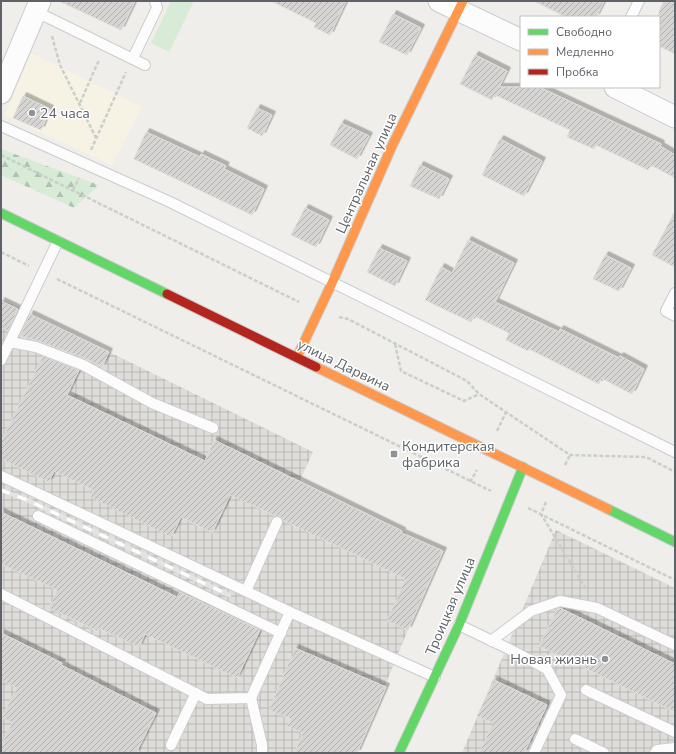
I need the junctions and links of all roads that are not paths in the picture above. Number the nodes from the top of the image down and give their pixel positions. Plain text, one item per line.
1 (156, 1) edge
2 (439, 1) edge
3 (639, 1) edge
4 (460, 5) edge
5 (40, 10) edge
6 (632, 16) edge
7 (520, 39) edge
8 (133, 58) junction
9 (145, 65) dead end
10 (617, 88) edge
11 (1, 93) edge
12 (675, 117) edge
13 (1, 126) edge
14 (1, 213) edge
15 (58, 241) junction
16 (332, 283) junction
17 (675, 293) edge
18 (675, 316) edge
19 (10, 342) junction
20 (297, 357) junction
21 (1, 360) edge
22 (213, 428) dead end
23 (675, 452) edge
24 (523, 467) junction
25 (1, 476) edge
26 (38, 516) dead end
27 (277, 522) dead end
28 (675, 542) edge
29 (246, 591) junction
30 (1, 594) edge
31 (290, 612) junction
32 (459, 625) junction
33 (280, 633) junction
34 (491, 641) junction
35 (675, 645) edge
36 (435, 677) junction
37 (586, 690) dead end
38 (196, 693) junction
39 (251, 698) junction
40 (675, 732) edge
41 (575, 739) dead end
42 (171, 745) dead end
43 (675, 748) edge
44 (262, 753) edge
45 (399, 753) edge
46 (534, 753) edge
47 (604, 753) edge
48 (655, 753) edge

1 - 8 lane
2 - 4 street
3 - 6 lane
4 - 7 street
4 - 16 main road, Центральная улица
5 - 8 lane
5 - 11 street
8 - 9 lane
10 - 12 street
13 - 16 lane
14 - 15 main road, улица Дарвина
15 - 19 lane
15 - 20 main road, улица Дарвина
16 - 20 main road, Центральная улица
16 - 23 lane
17 - 18 lane
19 - 21 lane
19 - 22 lane
20 - 24 main road, улица Дарвина
24 - 28 main road, улица Дарвина
24 - 32 main road, Троицкая улица
25 - 29 lane
26 - 33 lane
27 - 29 lane
29 - 31 lane
30 - 38 lane
31 - 33 lane
31 - 36 lane
32 - 34 lane
32 - 36 main road, Троицкая улица
33 - 39 lane
34 - 35 lane
34 - 46 lane
36 - 45 main road, Троицкая улица
37 - 40 lane
38 - 39 lane
38 - 42 lane
39 - 44 lane
41 - 47 lane
43 - 48 lane

